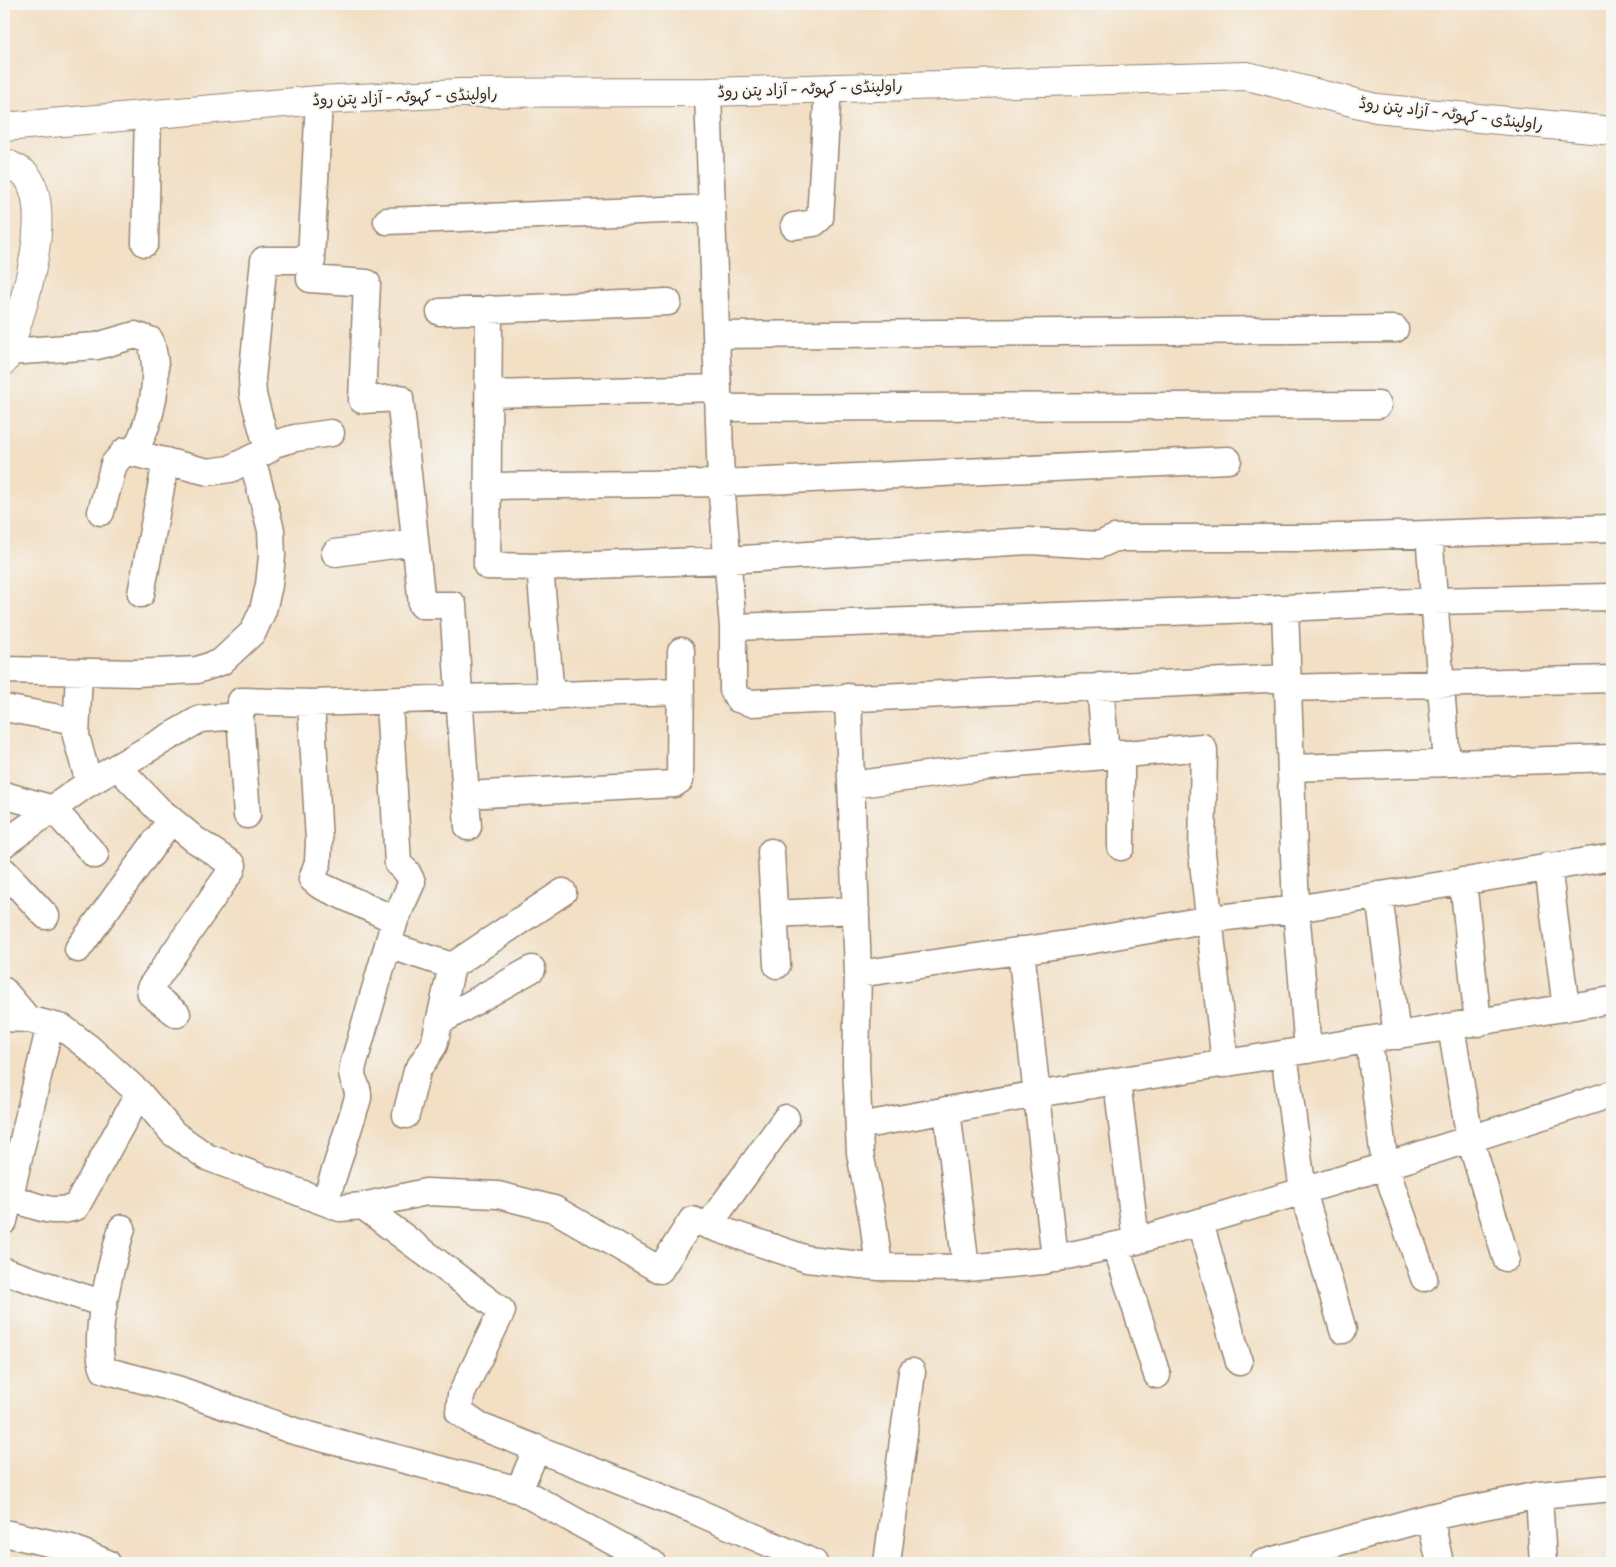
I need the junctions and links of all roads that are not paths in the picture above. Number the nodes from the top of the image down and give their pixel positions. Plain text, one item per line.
1 (828, 88) junction
2 (708, 92) junction
3 (319, 100) junction
4 (148, 114) junction
5 (7, 125) edge
6 (1612, 131) edge
7 (5, 163) edge
8 (712, 208) junction
9 (387, 220) dead end
10 (794, 226) dead end
11 (145, 243) dead end
12 (312, 260) junction
13 (668, 302) dead end
14 (4, 305) edge
15 (489, 309) junction
16 (440, 312) dead end
17 (1396, 329) dead end
18 (717, 335) junction
19 (5, 357) edge
20 (489, 394) junction
21 (718, 398) junction
22 (1378, 405) dead end
23 (331, 433) dead end
24 (134, 452) junction
25 (260, 452) junction
26 (1228, 460) dead end
27 (166, 461) junction
28 (721, 483) junction
29 (488, 486) junction
30 (101, 512) dead end
31 (1612, 528) edge
32 (1429, 534) junction
33 (415, 542) junction
34 (335, 553) dead end
35 (728, 560) junction
36 (540, 567) junction
37 (141, 594) dead end
38 (1612, 597) edge
39 (1434, 601) junction
40 (1285, 608) junction
41 (733, 627) junction
42 (681, 651) dead end
43 (4, 670) edge
44 (79, 673) junction
45 (1612, 679) edge
46 (1287, 683) junction
47 (1442, 683) junction
48 (1100, 686) junction
49 (681, 691) junction
50 (551, 697) junction
51 (848, 698) junction
52 (461, 699) junction
53 (388, 701) junction
54 (311, 703) junction
55 (4, 708) edge
56 (240, 716) junction
57 (76, 721) junction
58 (1113, 754) junction
59 (1612, 758) edge
60 (1447, 763) junction
61 (118, 767) junction
62 (1291, 768) junction
63 (89, 784) junction
64 (851, 785) junction
65 (4, 795) edge
66 (466, 795) junction
67 (53, 809) junction
68 (246, 815) dead end
69 (171, 820) junction
70 (468, 827) dead end
71 (4, 844) edge
72 (1121, 847) dead end
73 (771, 852) dead end
74 (95, 855) dead end
75 (1612, 857) edge
76 (1548, 866) junction
77 (4, 871) edge
78 (1463, 880) junction
79 (562, 892) dead end
80 (1379, 895) junction
81 (1296, 909) junction
82 (856, 910) junction
83 (774, 914) junction
84 (46, 916) dead end
85 (1210, 919) junction
86 (395, 920) junction
87 (388, 945) junction
88 (78, 949) dead end
89 (1021, 950) junction
90 (776, 965) dead end
91 (452, 966) junction
92 (532, 970) dead end
93 (858, 974) junction
94 (4, 991) edge
95 (1612, 1000) edge
96 (1566, 1008) junction
97 (177, 1014) dead end
98 (27, 1020) edge
99 (439, 1022) junction
100 (1478, 1022) junction
101 (1452, 1027) junction
102 (1397, 1036) junction
103 (1368, 1040) junction
104 (1296, 1052) junction
105 (1225, 1064) junction
106 (1117, 1081) junction
107 (139, 1093) junction
108 (1037, 1094) junction
109 (1612, 1094) edge
110 (947, 1110) junction
111 (406, 1115) dead end
112 (786, 1118) dead end
113 (859, 1126) junction
114 (1470, 1139) junction
115 (1386, 1166) junction
116 (1303, 1191) junction
117 (325, 1202) junction
118 (6, 1205) edge
119 (363, 1206) junction
120 (1200, 1222) junction
121 (708, 1226) junction
122 (122, 1228) dead end
123 (1126, 1243) junction
124 (1055, 1258) junction
125 (1506, 1258) dead end
126 (878, 1267) junction
127 (966, 1268) junction
128 (4, 1271) edge
129 (1424, 1278) dead end
130 (104, 1304) junction
131 (1343, 1330) dead end
132 (1239, 1362) dead end
133 (912, 1372) dead end
134 (1157, 1375) dead end
135 (537, 1448) junction
136 (1612, 1488) edge
137 (519, 1490) junction
138 (1540, 1496) junction
139 (1430, 1517) junction
140 (4, 1533) edge
141 (100, 1562) edge
142 (652, 1563) edge
143 (814, 1563) edge
144 (887, 1563) edge
145 (1263, 1563) edge
146 (1440, 1563) edge
147 (1543, 1563) edge

1 - 2 main road, راولپنڈی - کہوٹہ - آزاد پتن روڈ
1 - 6 main road, راولپنڈی - کہوٹہ - آزاد پتن روڈ
1 - 10 street
2 - 3 main road, راولپنڈی - کہوٹہ - آزاد پتن روڈ
2 - 8 street
3 - 4 main road, راولپنڈی - کہوٹہ - آزاد پتن روڈ
3 - 12 street
4 - 5 main road, راولپنڈی - کہوٹہ - آزاد پتن روڈ
4 - 11 street
7 - 14 main road
7 - 19 main road
8 - 9 street
8 - 18 street
12 - 25 street
12 - 33 street
13 - 15 street
15 - 16 street
15 - 20 street
17 - 18 street
18 - 21 street
19 - 24 street
20 - 21 street
20 - 29 street
21 - 22 street
21 - 28 street
23 - 25 street
24 - 27 street
24 - 30 street
25 - 27 street
25 - 44 street
26 - 28 street
27 - 37 street
28 - 29 street
28 - 35 street
29 - 36 street
31 - 32 street
32 - 35 street
32 - 39 street
33 - 34 street
33 - 52 street
35 - 36 street
35 - 41 street
36 - 50 street
38 - 39 street
39 - 40 street
39 - 47 street
40 - 41 street
40 - 46 street
41 - 51 street
42 - 49 street
43 - 44 street
44 - 57 street
45 - 47 street
46 - 47 street
46 - 48 street
46 - 62 street
47 - 60 street
48 - 51 street
48 - 58 street
49 - 50 street
49 - 66 street
50 - 52 street
51 - 64 street
52 - 53 street
52 - 66 street
53 - 54 street
53 - 86 street
54 - 56 street
54 - 86 street
55 - 57 street
56 - 61 street
56 - 68 street
57 - 63 street
58 - 64 street
58 - 72 street
58 - 85 street
59 - 60 street
60 - 62 street
61 - 63 street
61 - 69 street
62 - 81 street
63 - 67 street
64 - 82 street
65 - 67 street
66 - 70 street
67 - 71 street
67 - 74 street
69 - 88 street
69 - 97 street
73 - 83 street
75 - 76 street
76 - 78 street
76 - 96 street
77 - 84 street
78 - 80 street
78 - 100 street
79 - 91 street
80 - 81 street
80 - 102 street
81 - 85 street
81 - 104 street
82 - 83 street
82 - 93 street
83 - 90 street
85 - 89 street
85 - 105 street
86 - 87 street
87 - 91 street
87 - 117 street
89 - 93 street
89 - 108 street
91 - 99 street
92 - 99 street
93 - 113 street
94 - 98 street
95 - 96 street
96 - 100 street
98 - 107 street
98 - 118 street
99 - 111 street
100 - 101 street
101 - 102 street
101 - 114 street
102 - 103 street
103 - 104 street
103 - 115 street
104 - 105 street
104 - 116 street
105 - 106 street
106 - 108 street
106 - 123 street
107 - 117 street
107 - 118 street
108 - 110 street
108 - 124 street
109 - 114 street
110 - 113 street
110 - 127 street
112 - 121 street
113 - 126 street
114 - 115 street
114 - 125 street
115 - 116 street
115 - 129 street
116 - 120 street
116 - 131 street
117 - 119 street
119 - 121 street
119 - 135 street
120 - 123 street
120 - 132 street
121 - 126 street
122 - 130 street
123 - 124 street
123 - 134 street
124 - 127 street
126 - 127 street
128 - 130 street
130 - 137 street
133 - 144 street
135 - 137 street
135 - 143 street
136 - 138 street
137 - 142 street
138 - 139 street
138 - 147 street
139 - 145 street
139 - 146 street
140 - 141 street

